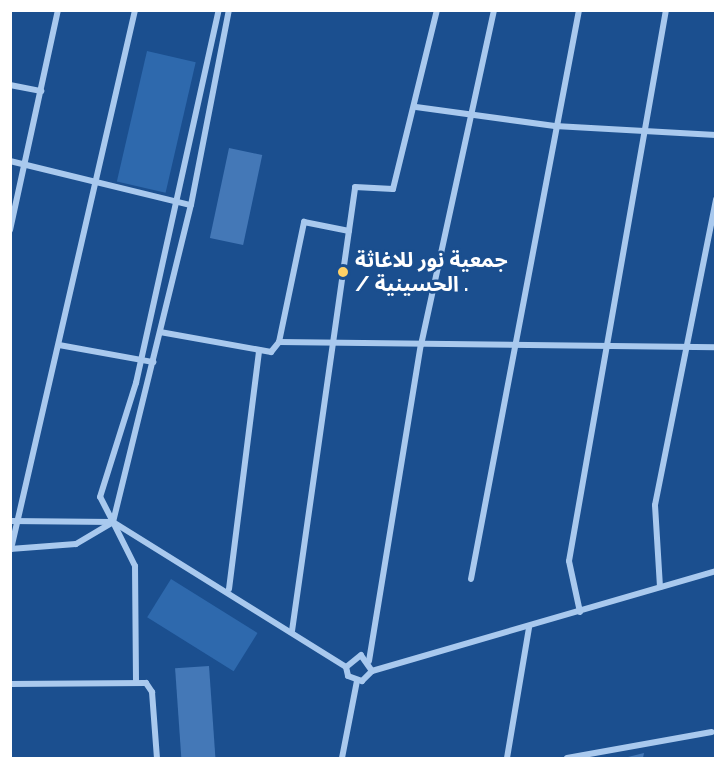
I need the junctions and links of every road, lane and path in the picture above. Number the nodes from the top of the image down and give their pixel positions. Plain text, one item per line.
1 (57, 10) edge
2 (135, 10) edge
3 (219, 10) edge
4 (229, 10) edge
5 (437, 10) edge
6 (494, 10) edge
7 (579, 10) edge
8 (666, 10) edge
9 (10, 85) edge
10 (41, 91) junction
11 (416, 107) junction
12 (471, 115) junction
13 (555, 126) junction
14 (645, 131) junction
15 (716, 135) edge
16 (10, 161) edge
17 (26, 165) junction
18 (97, 182) junction
19 (716, 199) edge
20 (177, 201) junction
21 (191, 205) junction
22 (10, 230) edge
23 (349, 231) junction
24 (160, 333) junction
25 (279, 342) junction
26 (333, 344) junction
27 (58, 345) junction
28 (421, 345) junction
29 (516, 345) junction
30 (603, 346) junction
31 (690, 347) junction
32 (716, 347) edge
33 (259, 350) junction
34 (141, 360) junction
35 (153, 362) junction
36 (14, 521) edge
37 (113, 522) junction
38 (11, 549) edge
39 (716, 571) edge
40 (471, 579) dead end
41 (660, 587) junction
42 (229, 589) junction
43 (580, 612) junction
44 (529, 628) junction
45 (292, 631) junction
46 (369, 661) junction
47 (346, 666) junction
48 (372, 671) junction
49 (136, 680) junction
50 (357, 681) junction
51 (10, 684) edge
52 (712, 732) dead end
53 (157, 759) edge
54 (342, 759) edge
55 (507, 759) edge
56 (567, 759) edge

1 - 10 street
2 - 18 street
3 - 20 street
4 - 21 street
5 - 11 street
6 - 12 street
7 - 13 street
8 - 14 street
9 - 10 street
10 - 17 street
11 - 12 street
11 - 23 street
12 - 13 street
12 - 28 street
13 - 14 street
13 - 29 street
14 - 15 street
14 - 30 street
16 - 17 street
17 - 18 street
17 - 22 street
18 - 20 street
18 - 27 street
19 - 31 street
20 - 21 street
20 - 34 street
21 - 24 street
23 - 25 street
23 - 26 street
24 - 33 street
24 - 35 street
25 - 26 street
25 - 33 street
26 - 28 street
26 - 45 street
27 - 34 street
27 - 36 street
28 - 29 street
28 - 46 street
29 - 30 street
29 - 40 street
30 - 31 street
30 - 43 street
31 - 32 street
31 - 41 street
33 - 42 street
34 - 35 street
34 - 37 street
35 - 37 street
36 - 37 street
36 - 38 street
37 - 38 street
37 - 42 street
37 - 49 street
39 - 41 street
41 - 43 street
42 - 45 street
43 - 44 street
44 - 48 street
44 - 55 street
45 - 47 street
46 - 47 street
46 - 48 street
47 - 50 street
48 - 50 street
49 - 51 street
49 - 53 street
50 - 54 street
52 - 56 street

